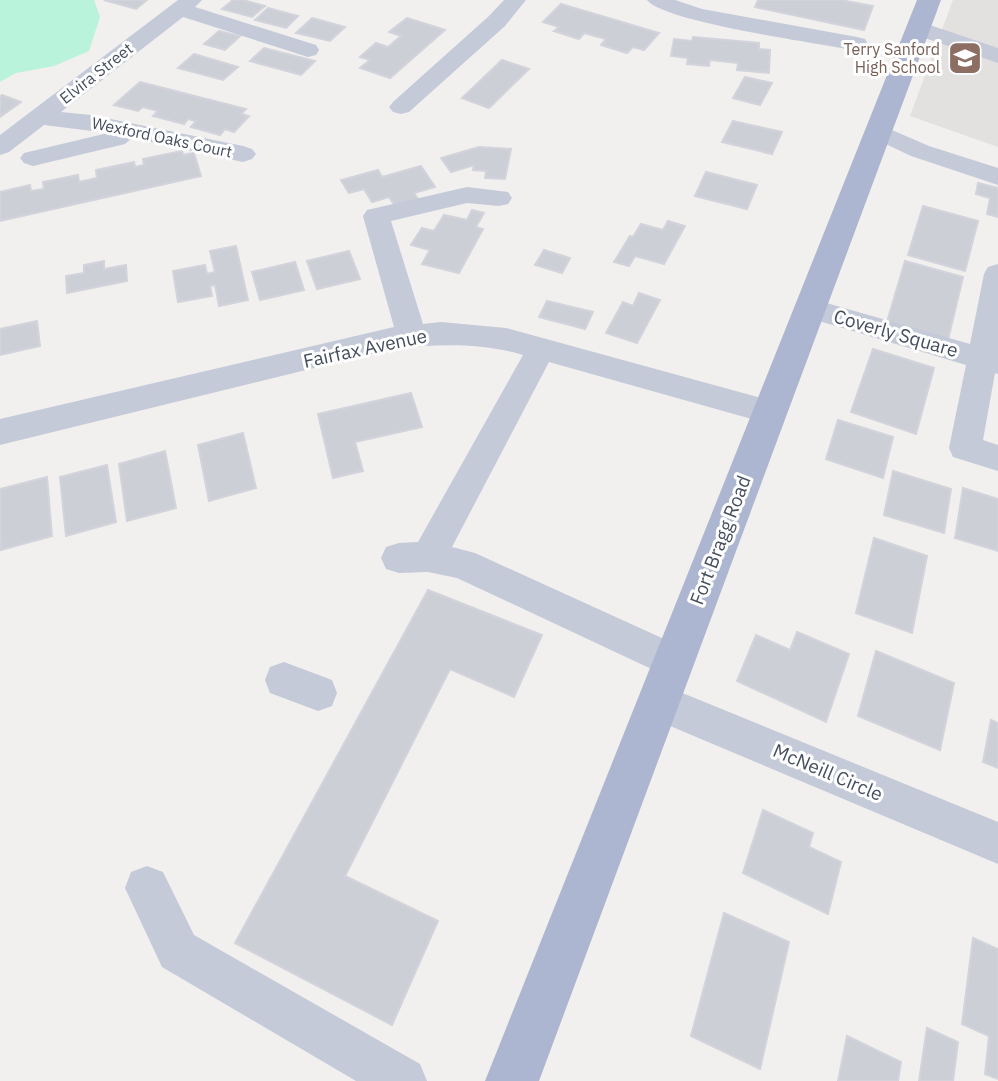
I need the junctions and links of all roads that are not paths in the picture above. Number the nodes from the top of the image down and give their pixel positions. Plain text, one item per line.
1 (515, 0) edge
2 (658, 0) edge
3 (185, 5) edge
4 (923, 10) edge
5 (998, 41) edge
6 (857, 44) dead end
7 (308, 50) dead end
8 (998, 56) edge
9 (401, 107) dead end
10 (39, 117) junction
11 (127, 130) junction
12 (878, 131) junction
13 (0, 146) edge
14 (243, 154) dead end
15 (33, 158) dead end
16 (998, 158) edge
17 (998, 177) edge
18 (499, 198) dead end
19 (998, 274) edge
20 (809, 308) junction
21 (411, 335) junction
22 (541, 349) junction
23 (990, 360) edge
24 (769, 412) junction
25 (0, 432) edge
26 (998, 458) edge
27 (673, 661) junction
28 (658, 702) junction
29 (998, 843) edge
30 (147, 888) dead end
31 (403, 1081) edge
32 (512, 1081) edge

1 - 9 street
2 - 6 street
3 - 7 street
3 - 10 street, Elvira Street
4 - 5 street
4 - 8 street
4 - 12 main road, Fort Bragg Road
10 - 11 street, Wexford Oaks Court
10 - 13 street, Elvira Street
11 - 14 street, Wexford Oaks Court
11 - 15 street
12 - 16 street
12 - 17 street
12 - 20 main road, Fort Bragg Road
18 - 21 street
19 - 23 street, Coverly Square
20 - 23 street, Coverly Square
20 - 24 main road, Fort Bragg Road
21 - 22 street, Fairfax Avenue
21 - 25 street, Fairfax Avenue
22 - 24 street, Fairfax Avenue
22 - 27 street
23 - 26 street, Coverly Square
24 - 27 main road, Fort Bragg Road
27 - 28 main road, Fort Bragg Road
28 - 29 street, McNeill Circle
28 - 32 main road, Fort Bragg Road
30 - 31 street

